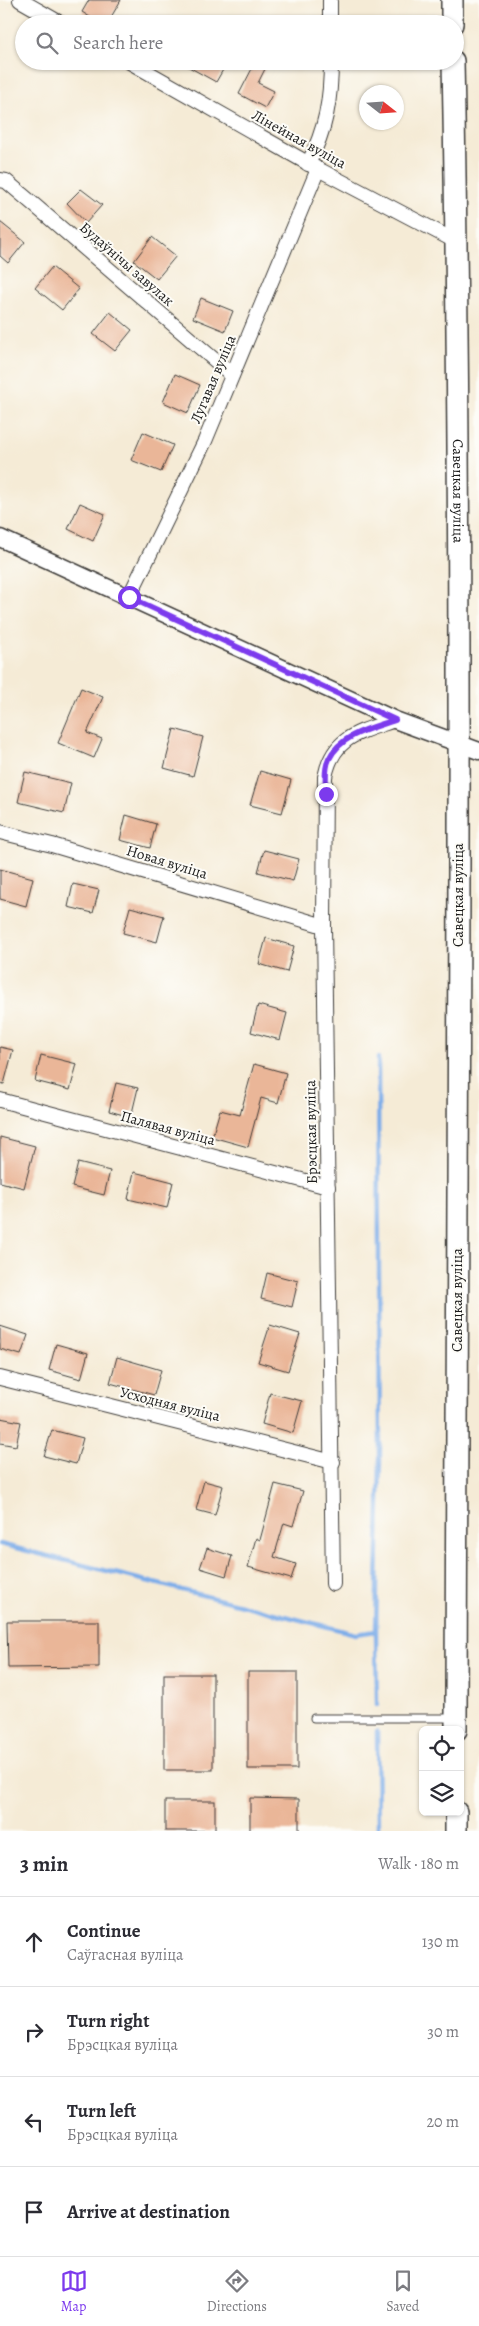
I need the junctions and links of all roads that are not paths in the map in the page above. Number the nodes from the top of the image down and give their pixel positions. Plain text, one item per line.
1 (20, 0) edge
2 (330, 0) edge
3 (452, 0) edge
4 (46, 15) edge
5 (330, 15) edge
6 (452, 15) edge
7 (144, 70) edge
8 (331, 70) edge
9 (453, 70) edge
10 (313, 166) junction
11 (0, 180) edge
12 (457, 242) junction
13 (232, 375) junction
14 (0, 538) edge
15 (129, 597) junction
16 (395, 720) junction
17 (459, 742) junction
18 (479, 751) edge
19 (0, 832) edge
20 (324, 926) junction
21 (0, 1100) edge
22 (328, 1187) junction
23 (0, 1378) edge
24 (333, 1462) junction
25 (333, 1584) dead end
26 (314, 1718) dead end
27 (456, 1724) edge
28 (456, 1816) edge
29 (456, 1831) edge

1 - 4 street
2 - 5 street
3 - 6 main road
7 - 10 street, Лінейная вуліца
8 - 10 street, Лугавая вуліца
9 - 12 main road, Савецкая вуліца
10 - 12 street, Лінейная вуліца
10 - 13 street, Лугавая вуліца
11 - 13 street, Будаўнічы завулак
12 - 17 main road, Савецкая вуліца
13 - 15 street, Лугавая вуліца
14 - 15 street
15 - 16 street
16 - 17 street
16 - 20 street, Брэсцкая вуліца
17 - 18 street
17 - 27 main road, Савецкая вуліца
19 - 20 street, Новая вуліца
20 - 22 street, Брэсцкая вуліца
21 - 22 street, Палявая вуліца
22 - 24 street, Брэсцкая вуліца
23 - 24 street, Усходняя вуліца
24 - 25 street, Брэсцкая вуліца
26 - 27 lane
28 - 29 main road

